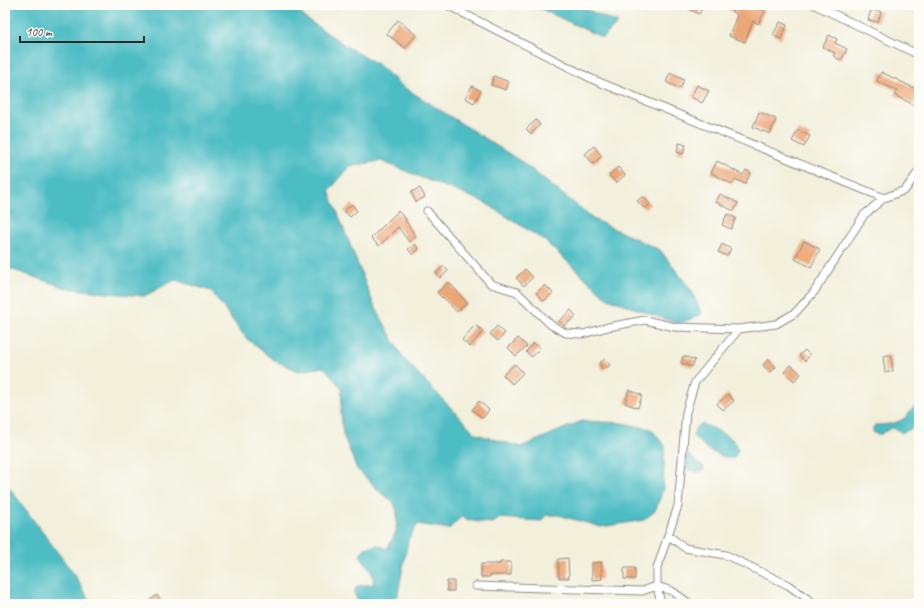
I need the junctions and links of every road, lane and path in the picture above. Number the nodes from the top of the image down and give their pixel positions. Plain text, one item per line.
1 (447, 5) edge
2 (814, 5) edge
3 (919, 55) edge
4 (919, 171) edge
5 (884, 198) junction
6 (427, 211) dead end
7 (739, 329) junction
8 (669, 536) junction
9 (476, 586) dead end
10 (657, 586) junction
11 (661, 604) edge
12 (690, 604) edge
13 (816, 604) edge

1 - 5 street
2 - 3 street
4 - 5 street
5 - 7 street
6 - 7 street
7 - 8 street
8 - 10 street
8 - 13 street
9 - 10 street
10 - 11 street
10 - 12 street

